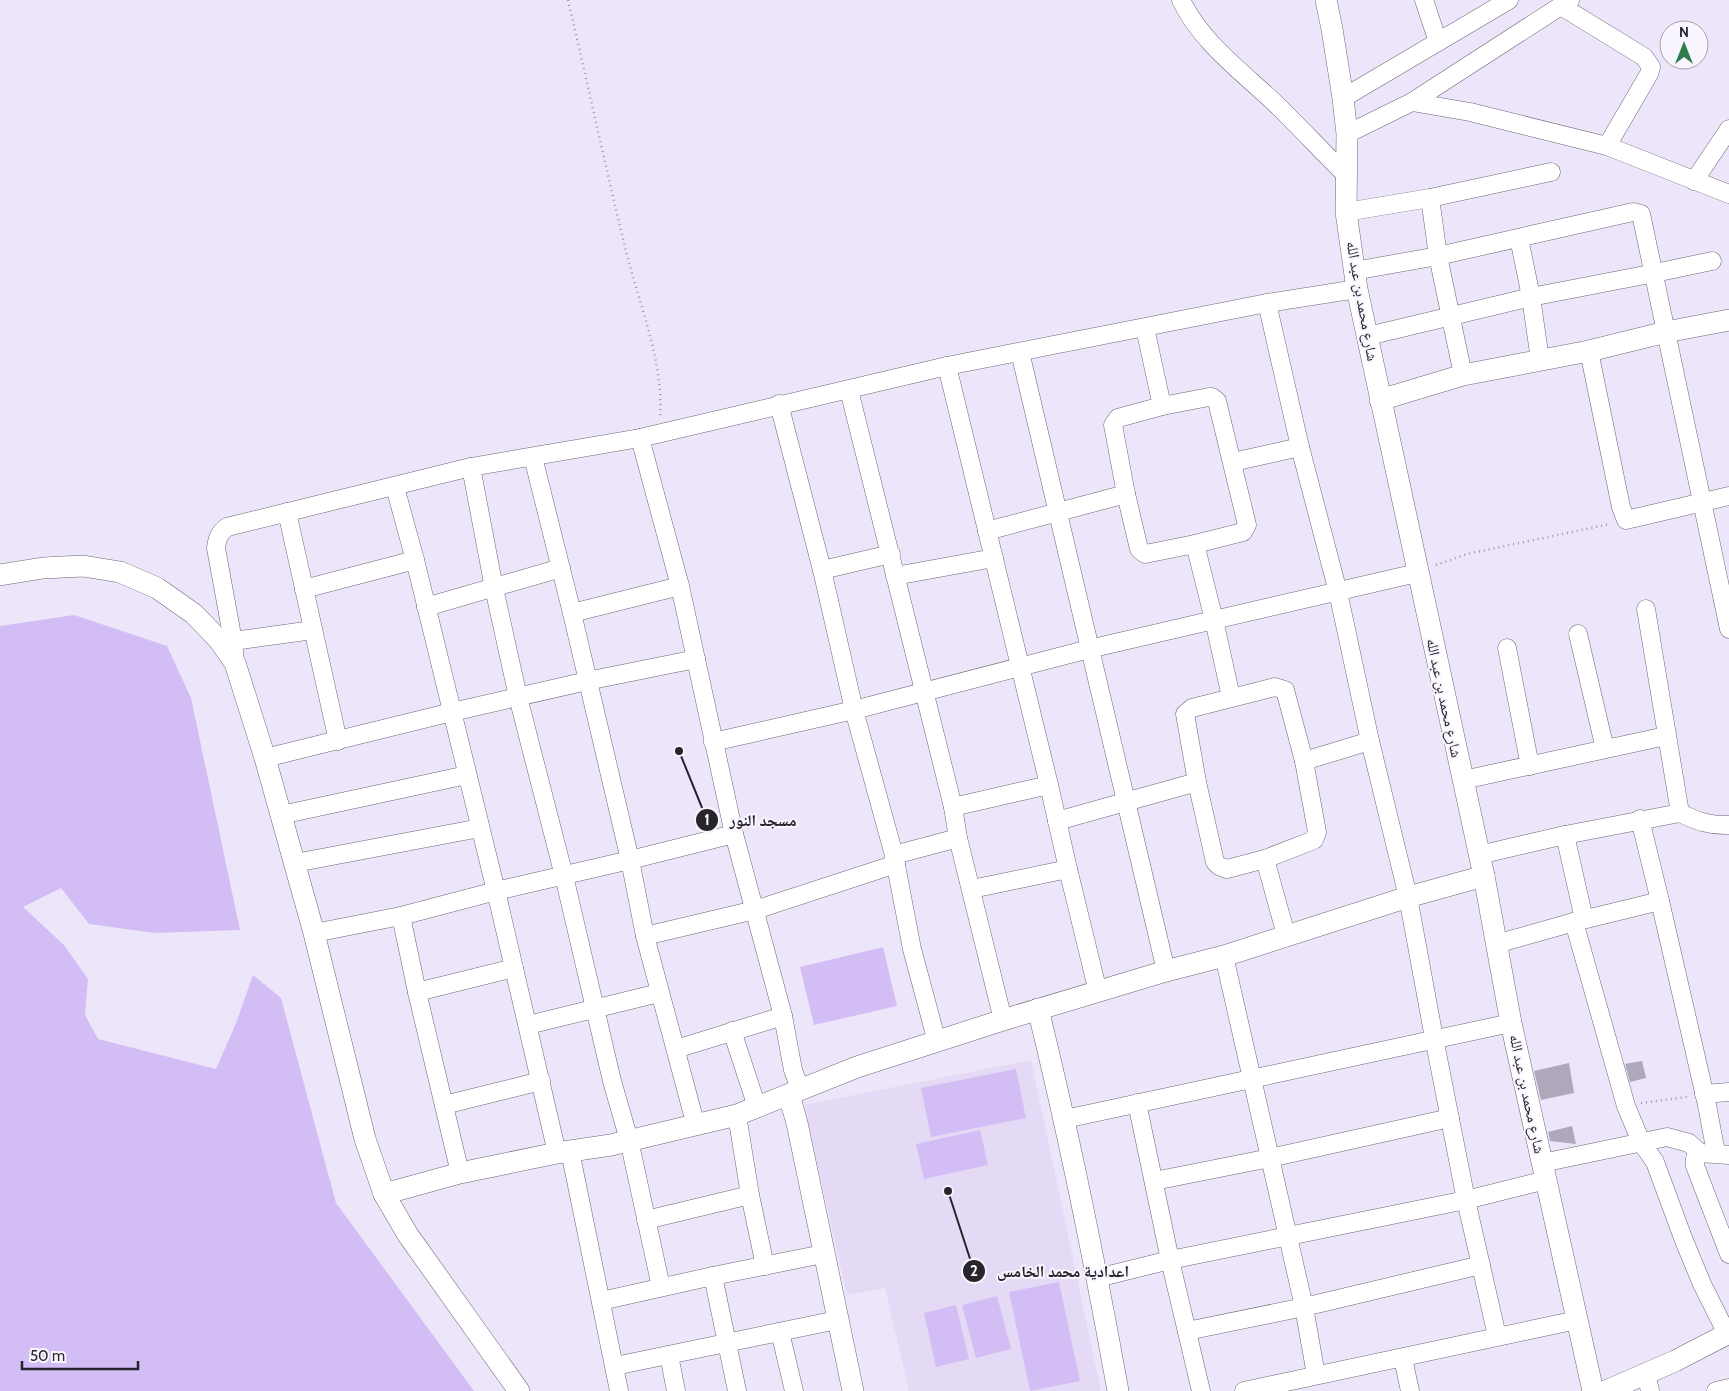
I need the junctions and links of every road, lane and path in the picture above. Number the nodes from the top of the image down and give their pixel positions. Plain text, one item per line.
1 (568, 0) edge
2 (1181, 0) edge
3 (1326, 0) edge
4 (1424, 0) edge
5 (1509, 0) edge
6 (1565, 3) edge
7 (1438, 42) junction
8 (1343, 98) junction
9 (1412, 102) junction
10 (1729, 129) edge
11 (1347, 134) junction
12 (1607, 146) junction
13 (1551, 172) dead end
14 (1346, 175) junction
15 (1694, 181) junction
16 (1729, 194) edge
17 (1430, 198) junction
18 (1346, 212) junction
19 (1519, 238) junction
20 (1438, 256) junction
21 (1712, 261) dead end
22 (1655, 273) junction
23 (1356, 280) junction
24 (1530, 297) junction
25 (1267, 303) junction
26 (1450, 315) junction
27 (1729, 320) edge
28 (1145, 328) junction
29 (1666, 332) junction
30 (1368, 336) junction
31 (1589, 351) junction
32 (1020, 352) junction
33 (1540, 360) junction
34 (947, 366) junction
35 (1463, 376) junction
36 (849, 390) junction
37 (1380, 400) junction
38 (779, 404) junction
39 (1162, 406) junction
40 (658, 434) junction
41 (640, 438) junction
42 (1300, 447) junction
43 (533, 457) junction
44 (1233, 462) junction
45 (472, 467) junction
46 (395, 487) junction
47 (1126, 494) junction
48 (1729, 496) edge
49 (1702, 503) junction
50 (287, 512) junction
51 (1057, 512) junction
52 (1626, 520) junction
53 (987, 531) junction
54 (1195, 544) junction
55 (891, 554) junction
56 (994, 558) junction
57 (415, 560) junction
58 (561, 568) junction
59 (822, 570) junction
60 (1417, 573) junction
61 (0, 575) edge
62 (895, 576) junction
63 (680, 586) junction
64 (494, 588) junction
65 (304, 590) junction
66 (1338, 592) junction
67 (426, 606) junction
68 (1646, 609) dead end
69 (572, 613) junction
70 (1214, 620) junction
71 (1729, 628) edge
72 (313, 630) junction
73 (1578, 634) dead end
74 (233, 641) junction
75 (1507, 648) dead end
76 (1089, 649) junction
77 (696, 659) junction
78 (235, 663) junction
79 (1020, 667) junction
80 (587, 681) junction
81 (924, 691) junction
82 (518, 697) junction
83 (1230, 697) junction
84 (854, 710) junction
85 (452, 712) junction
86 (1666, 736) junction
87 (338, 741) junction
88 (1370, 741) junction
89 (713, 742) junction
90 (1605, 749) junction
91 (266, 758) junction
92 (1304, 761) junction
93 (1530, 766) junction
94 (467, 775) junction
95 (1463, 780) junction
96 (1197, 782) junction
97 (1049, 785) junction
98 (1126, 802) junction
99 (953, 807) junction
100 (1680, 812) junction
101 (281, 815) junction
102 (1640, 819) junction
103 (1057, 821) junction
104 (1729, 825) edge
105 (480, 828) junction
106 (734, 834) junction
107 (1565, 835) junction
108 (958, 838) junction
109 (1266, 859) junction
110 (630, 860) junction
111 (895, 860) junction
112 (295, 863) junction
113 (1481, 865) junction
114 (1068, 869) junction
115 (564, 876) junction
116 (972, 889) junction
117 (496, 891) junction
118 (1408, 897) junction
119 (1660, 901) junction
120 (755, 910) junction
121 (401, 916) junction
122 (1579, 921) junction
123 (314, 933) junction
124 (1286, 935) junction
125 (645, 936) junction
126 (1496, 944) junction
127 (1224, 956) junction
128 (514, 968) junction
129 (1166, 971) junction
130 (417, 992) junction
131 (1098, 992) junction
132 (659, 993) junction
133 (596, 1008) junction
134 (1038, 1009) junction
135 (782, 1016) junction
136 (1003, 1020) junction
137 (1511, 1023) junction
138 (528, 1025) junction
139 (732, 1031) junction
140 (1434, 1038) junction
141 (937, 1042) junction
142 (676, 1049) junction
143 (1251, 1078) junction
144 (541, 1081) junction
145 (794, 1092) junction
146 (1729, 1092) edge
147 (1704, 1094) junction
148 (1137, 1103) junction
149 (444, 1105) junction
150 (1626, 1106) junction
151 (757, 1107) junction
152 (737, 1115) junction
153 (1450, 1118) junction
154 (1065, 1119) junction
155 (696, 1126) junction
156 (629, 1140) junction
157 (1641, 1142) junction
158 (563, 1152) junction
159 (1715, 1154) edge
160 (1270, 1158) junction
161 (1544, 1172) junction
162 (460, 1173) junction
163 (1154, 1181) junction
164 (384, 1194) junction
165 (750, 1196) junction
166 (1466, 1200) junction
167 (646, 1220) junction
168 (1288, 1237) junction
169 (823, 1254) junction
170 (1729, 1254) edge
171 (1170, 1260) junction
172 (1481, 1265) junction
173 (766, 1266) junction
174 (713, 1276) junction
175 (1097, 1278) junction
176 (661, 1287) junction
177 (601, 1300) junction
178 (1304, 1307) junction
179 (837, 1320) junction
180 (1577, 1320) junction
181 (1187, 1331) junction
182 (780, 1332) junction
183 (1728, 1333) edge
184 (1497, 1336) junction
185 (726, 1343) junction
186 (669, 1355) junction
187 (1403, 1358) junction
188 (615, 1366) junction
189 (1316, 1375) junction
190 (1648, 1382) edge
191 (1292, 1386) edge
192 (1729, 1388) edge
193 (519, 1391) edge
194 (619, 1391) edge
195 (676, 1391) edge
196 (737, 1391) edge
197 (794, 1391) edge
198 (853, 1391) edge
199 (1118, 1391) edge
200 (1202, 1391) edge
201 (1244, 1391) edge
202 (1410, 1391) edge
203 (1593, 1391) edge
204 (1606, 1391) edge
205 (1716, 1391) edge

1 - 40 path
2 - 14 street
3 - 8 street, شارع محمد بن عبد الله
4 - 7 street
5 - 7 street
6 - 9 street
6 - 12 street
7 - 8 street
8 - 11 street, شارع محمد بن عبد الله
9 - 11 street
9 - 12 street
10 - 15 street
11 - 14 street, شارع محمد بن عبد الله
12 - 15 street
13 - 17 street
14 - 18 street, شارع محمد بن عبد الله
15 - 16 street
17 - 18 street
17 - 20 street
18 - 23 street, شارع محمد بن عبد الله
19 - 20 street
19 - 22 street
19 - 24 street
20 - 23 street
20 - 26 street
21 - 22 street
22 - 24 street
22 - 29 street
23 - 25 street
23 - 30 street, شارع محمد بن عبد الله
24 - 26 street
24 - 33 street
25 - 28 street
25 - 42 street
26 - 30 street
26 - 35 street
27 - 29 street
28 - 32 street
28 - 39 street
29 - 31 street
29 - 49 street
30 - 37 street, شارع محمد بن عبد الله
31 - 33 street
31 - 52 street
32 - 34 street
32 - 51 street
33 - 35 street
34 - 36 street
34 - 53 street
35 - 37 street
36 - 38 street
36 - 55 street
37 - 60 street, شارع محمد بن عبد الله
38 - 40 street
38 - 59 street
39 - 44 street
39 - 47 street
40 - 41 street
41 - 43 street
41 - 63 street
42 - 44 street
42 - 66 street
43 - 45 street
43 - 58 street
44 - 54 street
45 - 46 street
45 - 64 street
46 - 50 street
46 - 57 street
47 - 51 street
47 - 54 street
48 - 49 street
49 - 52 street
49 - 71 street
50 - 65 street
50 - 74 street
51 - 53 street
51 - 76 street
52 - 60 path
53 - 56 street
54 - 70 street
55 - 59 street
55 - 62 street
56 - 62 street
56 - 79 street
57 - 65 street
57 - 67 street
58 - 64 street
58 - 69 street
59 - 84 street
60 - 66 street
60 - 95 street, شارع محمد بن عبد الله
61 - 78 street
62 - 81 street
63 - 69 street
63 - 77 street
64 - 67 street
64 - 82 street
65 - 72 street
66 - 70 street
66 - 88 street
67 - 85 street
68 - 86 street
69 - 80 street
70 - 76 street
70 - 83 street
72 - 74 street
72 - 87 street
73 - 90 street
74 - 78 street
75 - 93 street
76 - 79 street
76 - 98 street
77 - 80 street
77 - 89 street
78 - 91 street
79 - 81 street
79 - 97 street
80 - 82 street
80 - 110 street
81 - 84 street
81 - 99 street
82 - 85 street
82 - 115 street
83 - 92 street
83 - 96 street
84 - 89 street
84 - 111 street
85 - 87 street
85 - 94 street
86 - 90 street
86 - 100 street
87 - 91 street
88 - 92 street
88 - 118 street
89 - 106 street
90 - 93 street
91 - 101 street
92 - 109 street
93 - 95 street
94 - 101 street
94 - 105 street
95 - 113 street, شارع محمد بن عبد الله
96 - 98 street
96 - 109 street
97 - 99 street
97 - 103 street
98 - 103 street
98 - 129 street
99 - 108 street
100 - 102 street
100 - 104 street
101 - 112 street
102 - 107 street
102 - 119 street
103 - 114 street
105 - 112 street
105 - 117 street
106 - 110 street
106 - 120 street
107 - 113 street
107 - 122 street
108 - 111 street
108 - 116 street
109 - 124 street
110 - 115 street
110 - 125 street
111 - 120 street
111 - 141 street
112 - 123 street
113 - 118 street
113 - 126 street, شارع محمد بن عبد الله
114 - 116 street
114 - 131 street
115 - 117 street
115 - 133 street
116 - 136 street
117 - 121 street
117 - 128 street
118 - 124 street
118 - 140 street
119 - 122 street
119 - 147 street
120 - 125 street
120 - 135 street
121 - 123 street
121 - 130 street
122 - 126 street
122 - 150 street
123 - 164 street
124 - 127 street
125 - 132 street
126 - 137 street, شارع محمد بن عبد الله
127 - 129 street
127 - 143 street
128 - 130 street
128 - 138 street
129 - 131 street
130 - 149 street
131 - 134 street
132 - 133 street
132 - 142 street
133 - 138 street
133 - 156 street
134 - 136 street
134 - 154 street
135 - 139 street
135 - 145 street
136 - 141 street
137 - 140 street
137 - 161 street, شارع محمد بن عبد الله
138 - 144 street
139 - 142 street
139 - 151 street
140 - 143 street
140 - 153 street
141 - 145 street
142 - 155 street
143 - 148 street
143 - 160 street
144 - 149 street
144 - 158 street
145 - 151 street
145 - 169 street
146 - 147 street
147 - 150 path
147 - 159 street
148 - 154 street
148 - 163 street
149 - 162 street
150 - 157 street
151 - 152 street
152 - 155 street
152 - 165 street
153 - 160 street
153 - 166 street
154 - 175 street
155 - 156 street
156 - 158 street
156 - 167 street
157 - 159 street
157 - 161 street
157 - 183 street
158 - 162 street
158 - 177 street
159 - 170 street
160 - 163 street
160 - 168 street
161 - 166 street
161 - 180 street, شارع محمد بن عبد الله
162 - 164 street
163 - 171 street
164 - 193 street
165 - 167 street
165 - 173 street
166 - 168 street
166 - 172 street
167 - 176 street
168 - 171 street
168 - 178 street
169 - 173 street
169 - 179 street
171 - 175 street
171 - 181 street
172 - 178 street
172 - 184 street
173 - 174 street
174 - 176 street
174 - 185 street
175 - 199 street
176 - 177 street
177 - 188 street
178 - 181 street
178 - 189 street
179 - 182 street
179 - 198 street
180 - 184 street
180 - 203 street, شارع محمد بن عبد الله
181 - 200 street
182 - 185 street
182 - 197 street
183 - 190 street
184 - 187 street
185 - 186 street
185 - 196 street
186 - 188 street
186 - 195 street
187 - 189 street
187 - 202 street
188 - 194 street
189 - 191 street
190 - 204 street
191 - 201 street
192 - 205 street

